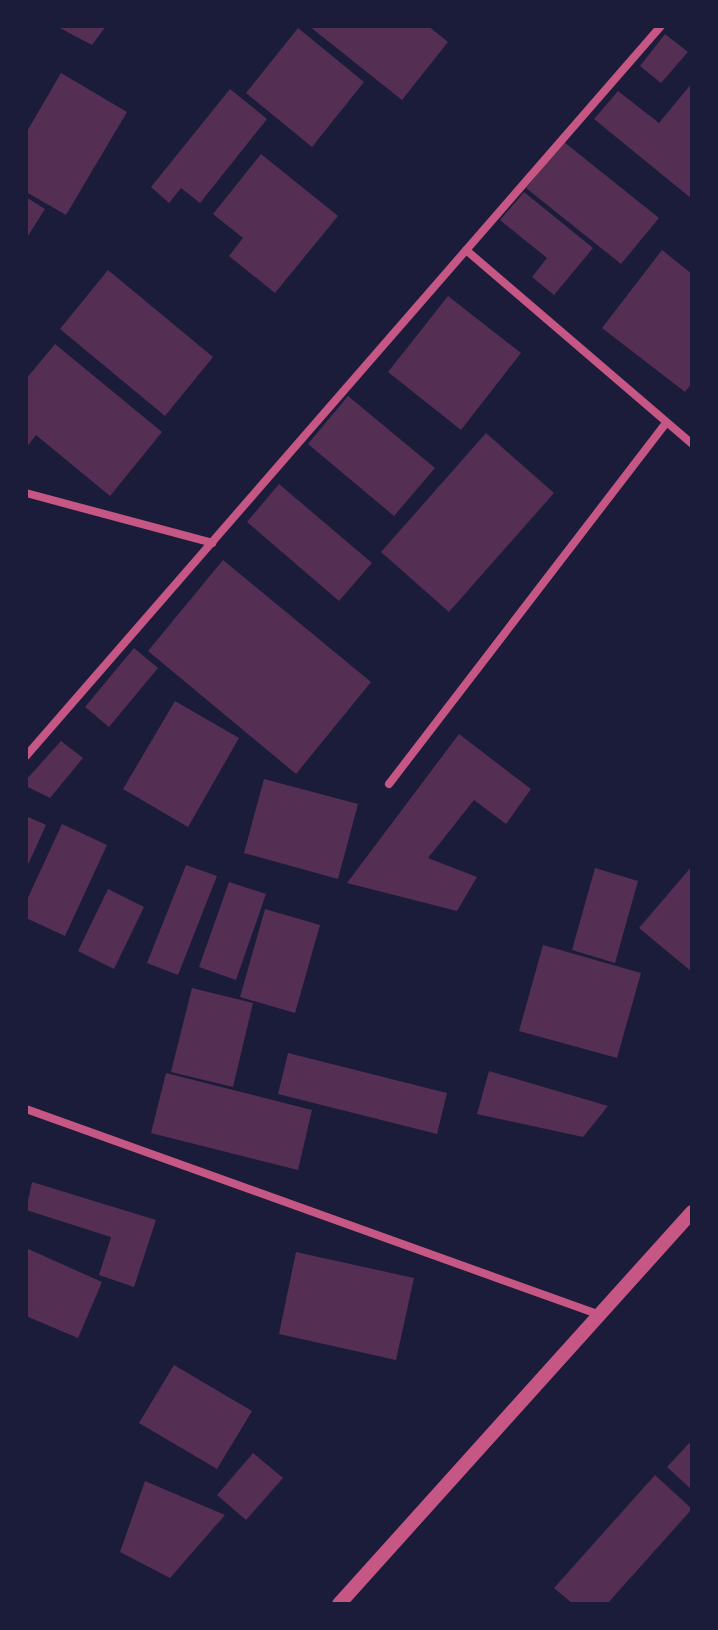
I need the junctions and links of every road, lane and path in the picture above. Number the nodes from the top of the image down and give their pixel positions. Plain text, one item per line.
1 (661, 26) edge
2 (466, 250) junction
3 (666, 423) junction
4 (692, 444) edge
5 (26, 493) edge
6 (212, 543) junction
7 (26, 756) edge
8 (389, 784) dead end
9 (26, 1109) edge
10 (692, 1212) edge
11 (601, 1316) junction
12 (339, 1604) edge

1 - 2 street
2 - 3 street
2 - 6 street
3 - 4 street
3 - 8 street
5 - 6 street
6 - 7 street
9 - 11 street
10 - 11 street
11 - 12 street

